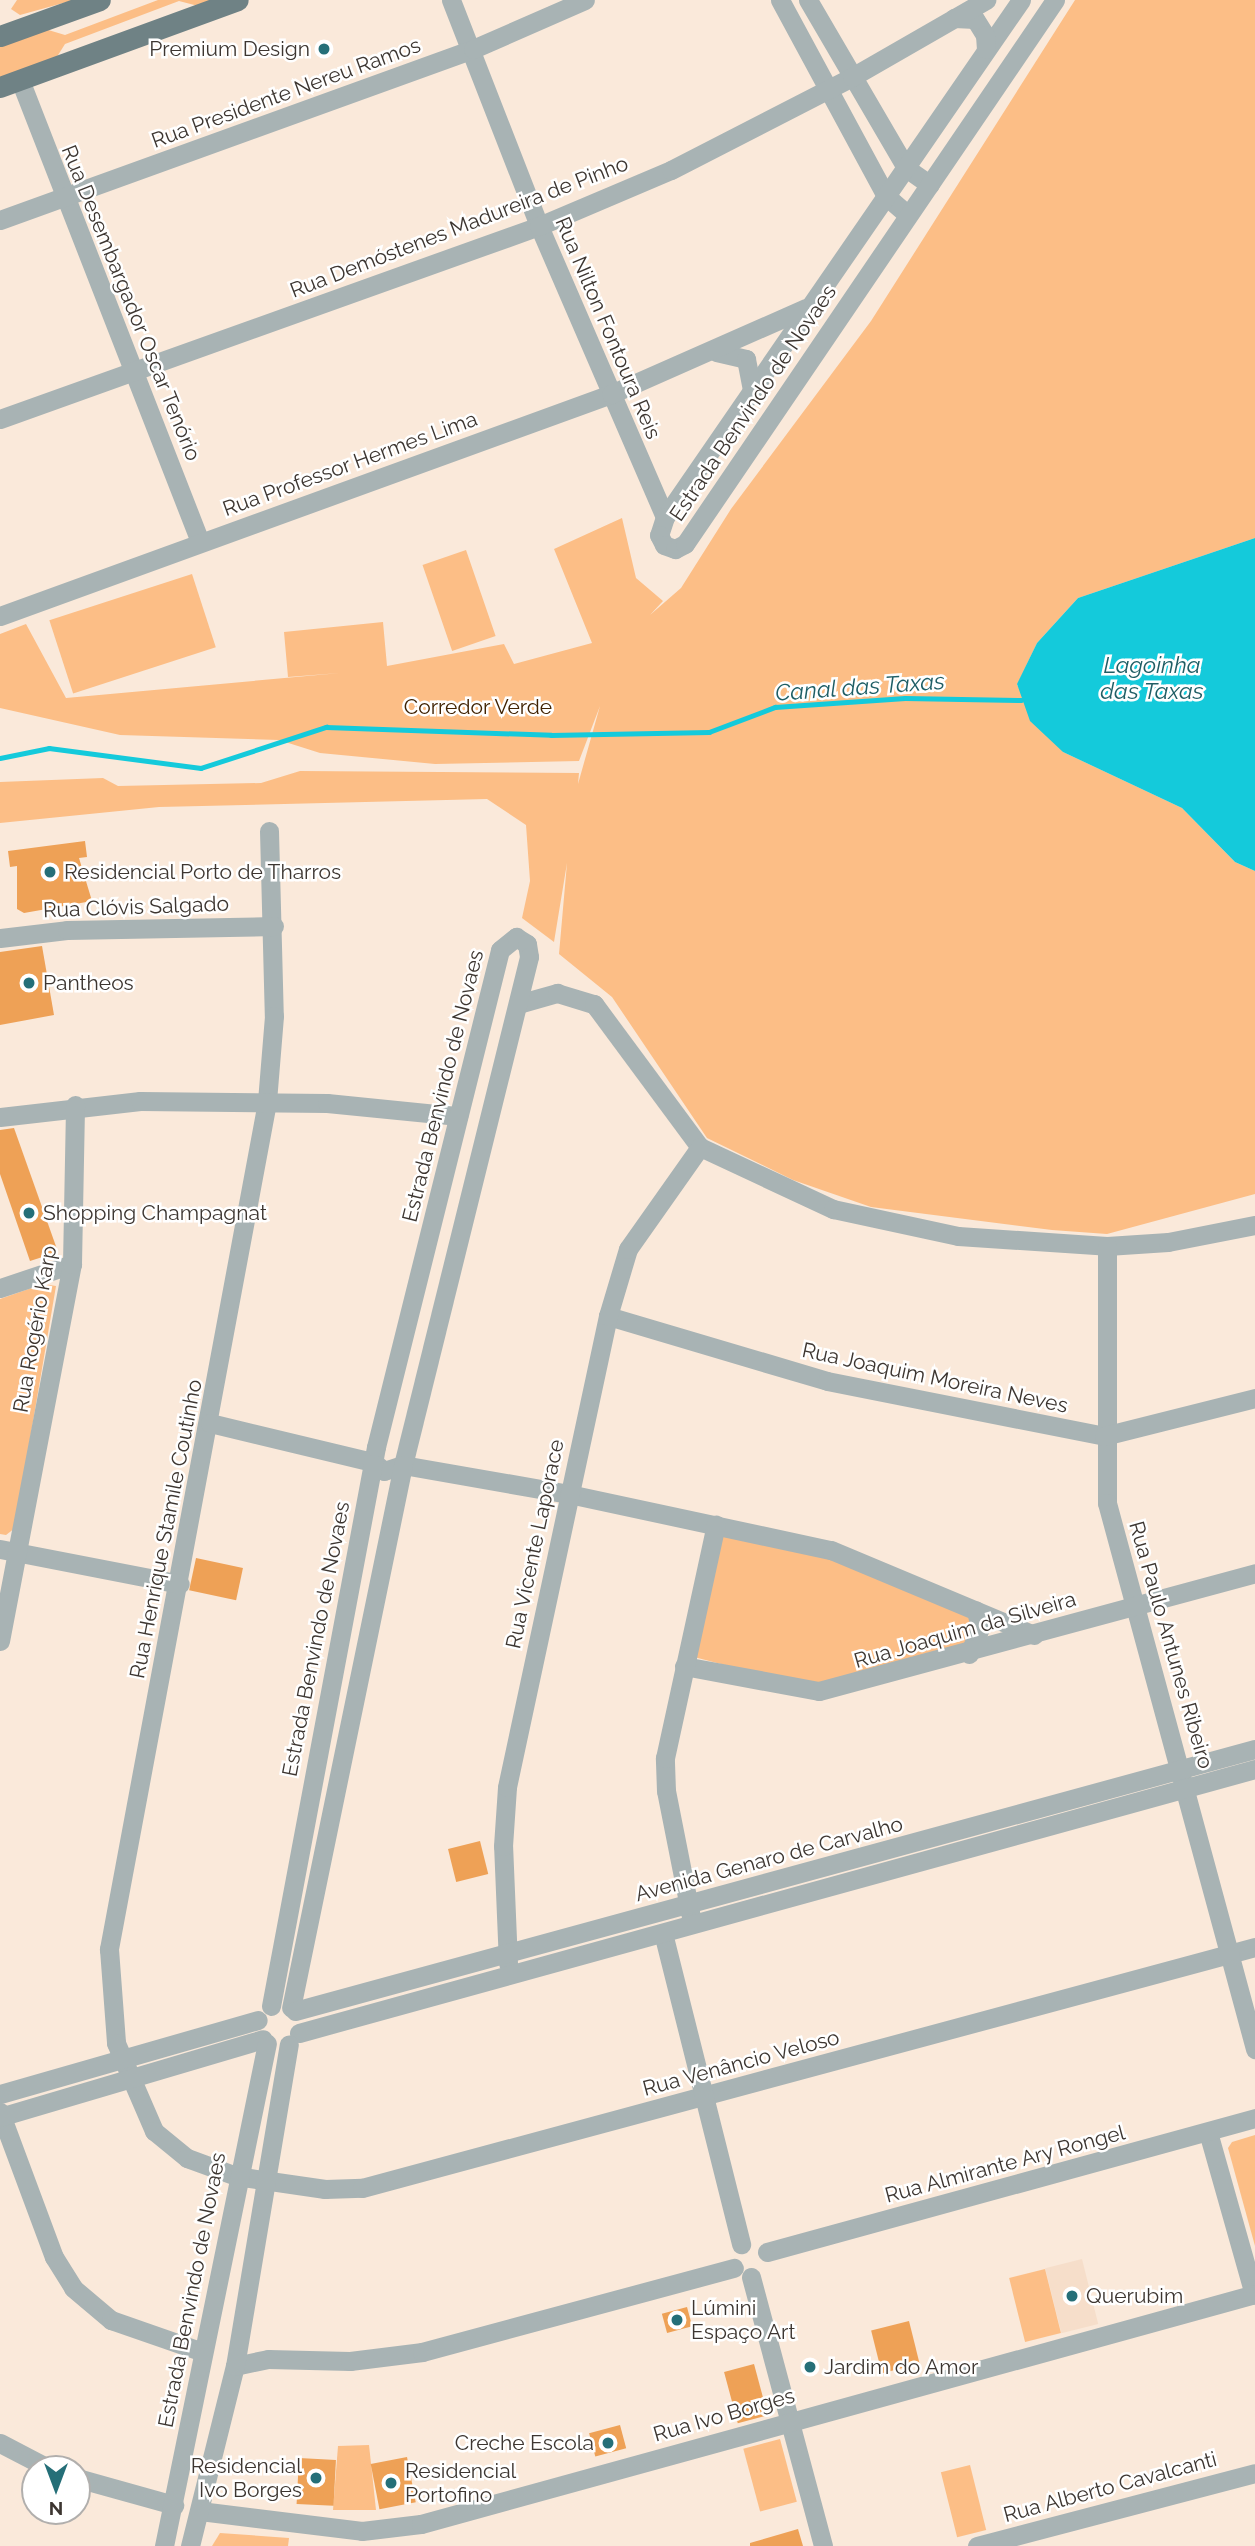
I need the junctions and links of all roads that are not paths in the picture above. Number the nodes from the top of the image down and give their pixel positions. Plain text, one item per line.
1 (100, 0) edge
2 (238, 0) edge
3 (451, 0) edge
4 (585, 0) edge
5 (780, 0) edge
6 (808, 0) edge
7 (986, 0) edge
8 (1021, 0) edge
9 (1055, 0) edge
10 (953, 19) junction
11 (0, 36) edge
12 (473, 49) junction
13 (986, 50) junction
14 (852, 77) junction
15 (10, 83) edge
16 (829, 89) junction
17 (906, 168) junction
18 (930, 185) junction
19 (886, 196) junction
20 (64, 197) junction
21 (908, 215) junction
22 (0, 220) edge
23 (539, 226) junction
24 (810, 307) junction
25 (715, 352) junction
26 (134, 370) junction
27 (752, 389) junction
28 (611, 394) junction
29 (0, 419) edge
30 (665, 517) junction
31 (200, 542) junction
32 (0, 616) edge
33 (269, 831) dead end
34 (274, 926) junction
35 (0, 938) edge
36 (518, 1004) junction
37 (267, 1102) junction
38 (75, 1105) junction
39 (458, 1116) junction
40 (0, 1117) edge
41 (700, 1147) junction
42 (1255, 1225) edge
43 (1107, 1246) junction
44 (72, 1264) junction
45 (0, 1288) edge
46 (608, 1316) junction
47 (1255, 1398) edge
48 (210, 1423) junction
49 (1104, 1436) junction
50 (375, 1454) junction
51 (404, 1462) junction
52 (569, 1494) junction
53 (716, 1524) junction
54 (0, 1549) edge
55 (19, 1556) junction
56 (1255, 1573) edge
57 (180, 1584) junction
58 (1133, 1606) junction
59 (976, 1609) junction
60 (1034, 1635) junction
61 (0, 1641) edge
62 (969, 1654) junction
63 (684, 1665) junction
64 (1255, 1749) edge
65 (1255, 1769) edge
66 (1185, 1778) junction
67 (688, 1904) junction
68 (693, 1925) junction
69 (663, 1933) junction
70 (1255, 1947) edge
71 (508, 1954) junction
72 (1231, 1954) junction
73 (509, 1975) junction
74 (293, 2009) junction
75 (265, 2027) junction
76 (294, 2038) junction
77 (1255, 2049) edge
78 (122, 2061) junction
79 (130, 2080) junction
80 (0, 2094) edge
81 (705, 2096) junction
82 (0, 2115) edge
83 (1255, 2118) edge
84 (1208, 2132) junction
85 (236, 2176) junction
86 (266, 2183) junction
87 (741, 2244) junction
88 (767, 2252) junction
89 (742, 2273) junction
90 (1254, 2295) edge
91 (239, 2341) junction
92 (204, 2352) junction
93 (268, 2359) junction
94 (235, 2366) junction
95 (790, 2420) junction
96 (0, 2442) edge
97 (24, 2455) edge
98 (1255, 2473) edge
99 (91, 2482) edge
100 (174, 2505) junction
101 (200, 2511) junction
102 (164, 2546) edge
103 (190, 2546) edge
104 (823, 2546) edge
105 (977, 2546) edge

1 - 11 main road
2 - 15 main road
3 - 12 street, Rua Nilton Fontoura Reis
4 - 12 street, Rua Presidente Nereu Ramos
5 - 16 street
6 - 14 street
7 - 10 street, Rua Demóstenes Madureira de Pinho
8 - 13 street, Estrada Benvindo de Novaes
9 - 18 street, Estrada Benvindo de Novaes
10 - 13 street
10 - 14 street, Rua Demóstenes Madureira de Pinho
12 - 20 street, Rua Presidente Nereu Ramos
12 - 23 street, Rua Nilton Fontoura Reis
13 - 17 street, Estrada Benvindo de Novaes
14 - 16 street, Rua Demóstenes Madureira de Pinho
14 - 17 street
15 - 20 street, Rua Desembargador Oscar Tenório
16 - 19 street
16 - 23 street, Rua Demóstenes Madureira de Pinho
17 - 18 street
17 - 19 street, Estrada Benvindo de Novaes
18 - 21 street, Estrada Benvindo de Novaes
19 - 21 street
19 - 24 street, Estrada Benvindo de Novaes
20 - 22 street, Rua Presidente Nereu Ramos
20 - 26 street, Rua Desembargador Oscar Tenório
21 - 30 street, Estrada Benvindo de Novaes
23 - 26 street, Rua Demóstenes Madureira de Pinho
23 - 28 street, Rua Nilton Fontoura Reis
24 - 25 street, Rua Professor Hermes Lima
24 - 27 street, Estrada Benvindo de Novaes
25 - 27 street
25 - 28 street, Rua Professor Hermes Lima
26 - 29 street, Rua Demóstenes Madureira de Pinho
26 - 31 street, Rua Desembargador Oscar Tenório
27 - 30 street, Estrada Benvindo de Novaes
28 - 30 street, Rua Nilton Fontoura Reis
28 - 31 street, Rua Professor Hermes Lima
31 - 32 street, Rua Professor Hermes Lima
33 - 34 street, Rua Henrique Stamile Coutinho
34 - 35 street, Rua Clóvis Salgado
34 - 37 street, Rua Henrique Stamile Coutinho
36 - 39 street, Estrada Benvindo de Novaes
36 - 41 street
36 - 51 street, Estrada Benvindo de Novaes
37 - 38 street
37 - 39 street
37 - 48 street, Rua Henrique Stamile Coutinho
38 - 40 street
38 - 44 street, Rua Rogério Karp
39 - 50 street, Estrada Benvindo de Novaes
41 - 43 street
41 - 46 street, Rua Vicente Laporace
42 - 43 street
43 - 49 street, Rua Paulo Antunes Ribeiro
44 - 45 street
44 - 55 street, Rua Rogério Karp
46 - 49 street, Rua Joaquim Moreira Neves
46 - 52 street, Rua Vicente Laporace
47 - 49 street, Rua Joaquim Moreira Neves
48 - 50 street
48 - 57 street, Rua Henrique Stamile Coutinho
49 - 58 street, Rua Paulo Antunes Ribeiro
50 - 51 street
50 - 75 street, Estrada Benvindo de Novaes
51 - 52 street
51 - 74 street, Estrada Benvindo de Novaes
52 - 53 street
52 - 71 street, Rua Vicente Laporace
53 - 59 street
53 - 63 street
54 - 55 street
55 - 57 street
55 - 61 street, Rua Rogério Karp
56 - 58 street, Rua Joaquim da Silveira
57 - 78 street, Rua Henrique Stamile Coutinho
58 - 60 street, Rua Joaquim da Silveira
58 - 66 street, Rua Paulo Antunes Ribeiro
59 - 60 street
59 - 62 street
60 - 62 street, Rua Joaquim da Silveira
62 - 63 street, Rua Joaquim da Silveira
63 - 67 street
64 - 66 street, Avenida Genaro de Carvalho
65 - 66 street, Avenida Genaro de Carvalho
66 - 67 street, Avenida Genaro de Carvalho
66 - 68 street, Avenida Genaro de Carvalho
66 - 72 street, Rua Paulo Antunes Ribeiro
67 - 68 street
67 - 71 street, Avenida Genaro de Carvalho
68 - 69 street, Avenida Genaro de Carvalho
69 - 73 street, Avenida Genaro de Carvalho
69 - 81 street
70 - 72 street, Rua Venâncio Veloso
71 - 73 street, Rua Vicente Laporace
71 - 74 street, Avenida Genaro de Carvalho
72 - 77 street, Rua Paulo Antunes Ribeiro
72 - 81 street, Rua Venâncio Veloso
73 - 76 street, Avenida Genaro de Carvalho
74 - 75 street
74 - 76 street
75 - 76 street, Avenida Genaro de Carvalho
75 - 78 street
75 - 79 street
75 - 85 street, Estrada Benvindo de Novaes
76 - 86 street
78 - 79 street, Rua Henrique Stamile Coutinho
78 - 80 street
79 - 82 street
79 - 85 street, Rua Henrique Stamile Coutinho
81 - 86 street, Rua Venâncio Veloso
81 - 87 street
82 - 92 street
83 - 84 street, Rua Almirante Ary Rongel
84 - 88 street, Rua Almirante Ary Rongel
84 - 90 street
85 - 86 street, Rua Venâncio Veloso
85 - 92 street, Estrada Benvindo de Novaes
86 - 91 street
87 - 88 street
87 - 89 street
88 - 89 street
89 - 93 street
89 - 95 street
90 - 95 street, Rua Ivo Borges
91 - 93 street
91 - 94 street
92 - 100 street, Estrada Benvindo de Novaes
93 - 94 street
94 - 101 street
95 - 101 street, Rua Ivo Borges
95 - 104 street
96 - 97 street
98 - 105 street, Rua Alberto Cavalcanti
99 - 100 street
100 - 102 street, Estrada Benvindo de Novaes
101 - 103 street

